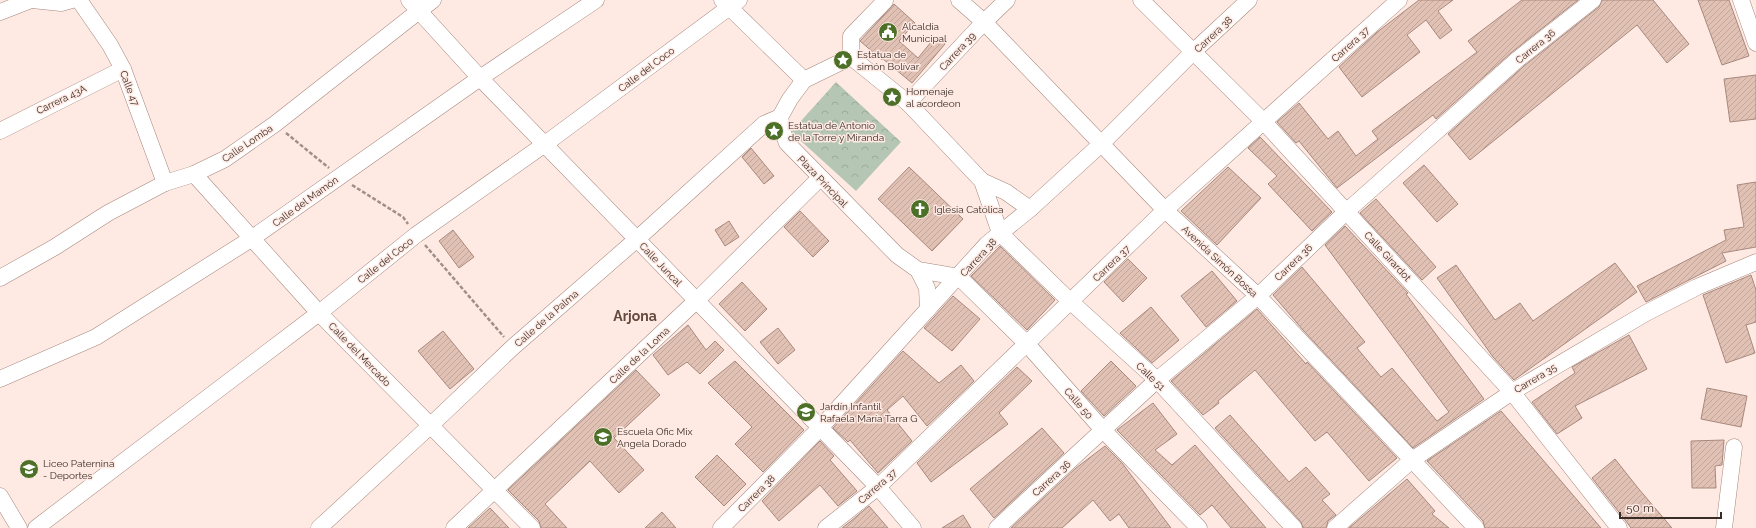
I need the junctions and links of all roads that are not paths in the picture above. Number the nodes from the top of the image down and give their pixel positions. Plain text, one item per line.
1 (31, 0) edge
2 (72, 0) edge
3 (79, 0) edge
4 (433, 0) edge
5 (596, 0) edge
6 (959, 0) edge
7 (1007, 0) edge
8 (1140, 0) edge
9 (1249, 0) edge
10 (1399, 0) edge
11 (1593, 0) edge
12 (1741, 0) edge
13 (886, 1) dead end
14 (730, 3) edge
15 (414, 6) edge
16 (0, 12) edge
17 (984, 22) junction
18 (1756, 43) edge
19 (1193, 52) junction
20 (851, 57) junction
21 (123, 69) junction
22 (480, 78) junction
23 (804, 80) junction
24 (908, 103) junction
25 (780, 117) junction
26 (1263, 121) junction
27 (0, 131) edge
28 (544, 144) junction
29 (1100, 145) junction
30 (194, 174) junction
31 (820, 178) junction
32 (982, 181) junction
33 (164, 183) junction
34 (1030, 209) junction
35 (1165, 210) junction
36 (1347, 211) junction
37 (1000, 233) junction
38 (251, 239) junction
39 (637, 240) junction
40 (1756, 262) edge
41 (918, 270) junction
42 (958, 277) junction
43 (0, 278) edge
44 (1258, 296) junction
45 (696, 301) junction
46 (1071, 302) junction
47 (928, 310) junction
48 (319, 312) junction
49 (1027, 344) junction
50 (0, 379) edge
51 (1157, 380) junction
52 (1512, 392) junction
53 (430, 426) junction
54 (821, 427) junction
55 (1103, 430) junction
56 (1734, 447) dead end
57 (1412, 460) junction
58 (878, 487) junction
59 (495, 491) junction
60 (0, 496) edge
61 (19, 528) edge
62 (36, 528) edge
63 (318, 528) edge
64 (454, 528) edge
65 (532, 528) edge
66 (721, 528) edge
67 (826, 528) edge
68 (913, 528) edge
69 (996, 528) edge
70 (1199, 528) edge
71 (1294, 528) edge
72 (1335, 528) edge
73 (1476, 528) edge
74 (1619, 528) edge
75 (1724, 528) edge

1 - 2 street
1 - 16 street
3 - 21 street, Calle 47
4 - 15 street, Calle Lomba
5 - 22 street, Calle del Mamón
6 - 17 street, Avenida Simón Bossa
7 - 17 street, Carrera 39
8 - 19 street, Calle Girardot
9 - 19 street, Carrera 38
10 - 26 street, Carrera 37
11 - 36 street, Carrera 36
12 - 18 street
13 - 20 street
14 - 23 street
14 - 28 street, Calle del Coco
15 - 22 street, Calle Juncal
15 - 30 street, Calle Lomba
17 - 24 street, Carrera 39
17 - 29 street, Avenida Simón Bossa
19 - 26 street, Calle Girardot
19 - 29 street, Carrera 38
20 - 23 street
20 - 24 street
21 - 27 street, Carrera 43A
21 - 33 street, Calle 47
22 - 28 street, Calle Juncal
22 - 38 street, Calle del Mamón
23 - 25 street
24 - 32 street
25 - 31 street, Plaza Principal
25 - 39 street, Calle de la Palma
26 - 35 street, Carrera 37
26 - 36 street, Calle Girardot
28 - 39 street, Calle Juncal
28 - 48 street, Calle del Coco
29 - 34 street, Carrera 38
29 - 35 street, Avenida Simón Bossa
30 - 33 street, Calle Lomba
30 - 38 street, Calle del Mercado
31 - 41 street, Plaza Principal
31 - 45 street, Calle de la Loma
32 - 34 street
32 - 37 street
33 - 43 street, Calle Lomba
34 - 37 street, Carrera 38
35 - 44 street, Avenida Simón Bossa
35 - 46 street, Carrera 37
36 - 44 street, Carrera 36
36 - 52 street, Calle Girardot
37 - 42 street, Carrera 38
37 - 46 street, Calle 51
38 - 48 street, Calle del Mercado
38 - 50 street, Calle del Mamón
39 - 45 street, Calle Juncal
39 - 53 street, Calle de la Palma
40 - 52 street, Carrera 35
41 - 42 street, Plaza Principal
41 - 47 street
42 - 47 street, Carrera 38
42 - 49 street, Calle 50
44 - 51 street, Carrera 36
44 - 57 street, Avenida Simón Bossa
45 - 54 street, Calle Juncal
45 - 59 street, Calle de la Loma
46 - 49 street, Carrera 37
46 - 51 street, Calle 51
47 - 54 street, Carrera 38
48 - 53 street, Calle del Mercado
48 - 62 street, Calle del Coco
49 - 55 street, Calle 50
49 - 58 street, Carrera 37
51 - 55 street, Carrera 36
51 - 71 street, Calle 51
52 - 57 street, Carrera 35
52 - 74 street, Calle Girardot
53 - 59 street, Calle del Mercado
53 - 63 street, Calle de la Palma
54 - 58 street, Calle Juncal
54 - 66 street, Carrera 38
55 - 69 street, Carrera 36
55 - 70 street, Calle 50
56 - 75 street
57 - 72 street, Carrera 35
57 - 73 street, Avenida Simón Bossa
58 - 67 street, Carrera 37
58 - 68 street, Calle Juncal
59 - 64 street, Calle de la Loma
59 - 65 street, Calle del Mercado
60 - 61 street

